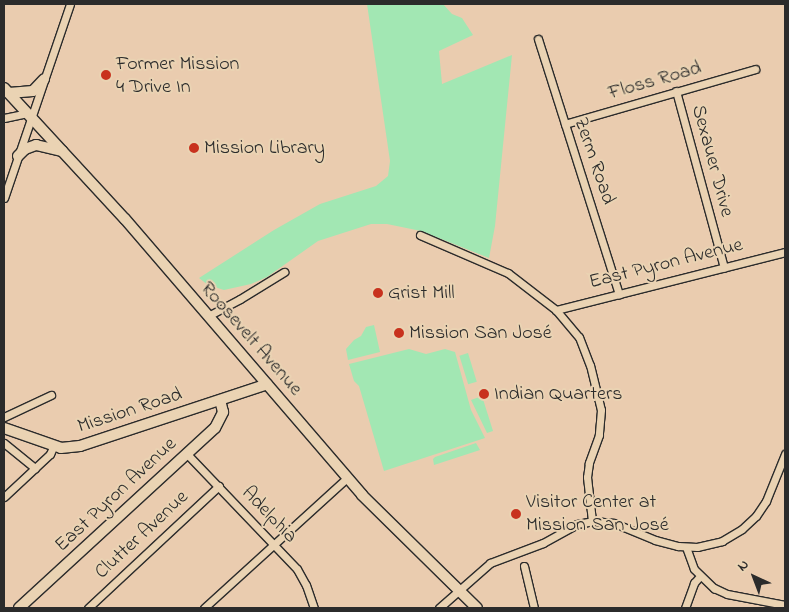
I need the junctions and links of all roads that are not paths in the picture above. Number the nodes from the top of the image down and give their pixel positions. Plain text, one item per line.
1 (70, 4) edge
2 (538, 39) dead end
3 (755, 69) dead end
4 (44, 79) junction
5 (6, 90) edge
6 (676, 91) junction
7 (30, 115) junction
8 (4, 118) edge
9 (564, 124) junction
10 (63, 151) junction
11 (18, 156) junction
12 (4, 198) edge
13 (420, 235) dead end
14 (785, 252) edge
15 (724, 268) junction
16 (284, 272) dead end
17 (618, 294) junction
18 (556, 310) junction
19 (208, 316) junction
20 (267, 384) junction
21 (51, 396) dead end
22 (220, 400) junction
23 (4, 417) edge
24 (4, 428) edge
25 (4, 443) edge
26 (54, 445) junction
27 (187, 454) junction
28 (785, 454) edge
29 (35, 468) junction
30 (347, 478) junction
31 (219, 486) junction
32 (4, 497) edge
33 (592, 521) junction
34 (274, 544) junction
35 (686, 547) junction
36 (524, 566) dead end
37 (700, 576) junction
38 (458, 590) junction
39 (785, 605) edge
40 (19, 608) edge
41 (88, 608) edge
42 (204, 608) edge
43 (314, 608) edge
44 (439, 608) edge
45 (478, 608) edge
46 (534, 608) edge
47 (685, 608) edge

1 - 4 street
2 - 9 street, Zerm Road
3 - 6 street, Floss Road
4 - 5 main road
4 - 7 street
5 - 7 main road, Roosevelt Avenue
6 - 9 street, Floss Road
6 - 15 street, Sexauer Drive
7 - 8 street
7 - 10 main road, Roosevelt Avenue
7 - 11 street
9 - 17 street, Zerm Road
10 - 11 main road
10 - 19 main road, Roosevelt Avenue
11 - 12 street
13 - 18 street
14 - 15 street, East Pyron Avenue
15 - 17 street, East Pyron Avenue
16 - 19 street
17 - 18 street, East Pyron Avenue
18 - 33 street
19 - 20 main road, Roosevelt Avenue
20 - 22 main road, Mission Road
20 - 30 main road, Roosevelt Avenue
21 - 23 street
22 - 26 main road, Mission Road
22 - 27 main road, East Pyron Avenue
24 - 26 main road, Mission Road
25 - 29 street
26 - 29 street
27 - 31 street, Adelphia
27 - 40 main road, East Pyron Avenue
28 - 35 street
29 - 32 street
30 - 34 street
30 - 38 main road, Roosevelt Avenue
31 - 34 street, Adelphia
31 - 41 street, Clutter Avenue
33 - 35 street
33 - 38 street
34 - 42 street
34 - 43 street, Adelphia
35 - 37 street
36 - 46 street
37 - 39 street
37 - 47 street
38 - 44 street
38 - 45 main road, Roosevelt Avenue

